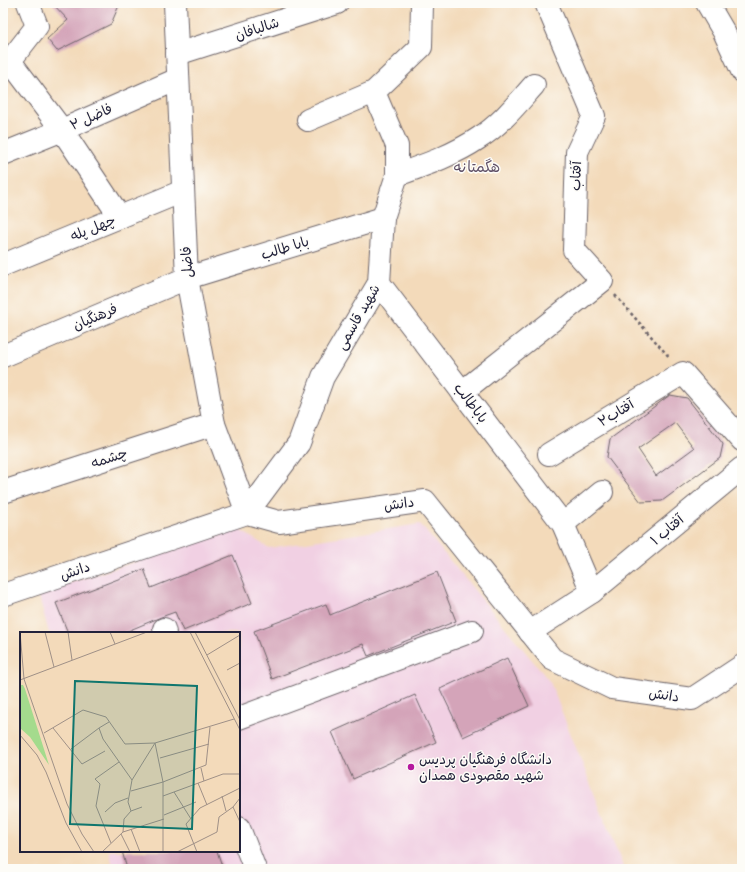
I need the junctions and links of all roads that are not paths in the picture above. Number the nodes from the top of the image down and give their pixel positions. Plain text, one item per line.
1 (28, 3) edge
2 (175, 3) edge
3 (337, 3) edge
4 (422, 3) edge
5 (546, 3) edge
6 (707, 3) edge
7 (177, 54) junction
8 (6, 66) edge
9 (742, 71) edge
10 (178, 79) junction
11 (534, 85) dead end
12 (374, 92) junction
13 (308, 120) dead end
14 (62, 130) junction
15 (3, 154) edge
16 (397, 175) junction
17 (183, 191) junction
18 (120, 217) junction
19 (383, 218) junction
20 (3, 265) edge
21 (187, 278) junction
22 (379, 283) junction
23 (3, 356) edge
24 (462, 392) junction
25 (214, 424) junction
26 (742, 440) edge
27 (549, 454) dead end
28 (742, 468) edge
29 (3, 492) edge
30 (602, 492) dead end
31 (247, 514) junction
32 (562, 524) junction
33 (592, 592) junction
34 (3, 596) edge
35 (472, 630) dead end
36 (530, 632) junction
37 (742, 666) edge
38 (240, 718) edge
39 (240, 831) edge
40 (255, 869) edge

1 - 8 street
2 - 7 street, فاضل
3 - 7 street, شالبافان
4 - 12 street
5 - 24 street, آفتاب
6 - 9 street
7 - 10 street, فاضل
8 - 14 street
10 - 14 street, فاضل ۲
10 - 17 street, فاضل
11 - 16 street
12 - 13 street
12 - 16 street, شهید قاسمی
14 - 15 street, فاضل ۲
14 - 18 street
16 - 19 street, شهید قاسمی
17 - 18 street, چهل پله
17 - 21 street, فاضل
18 - 20 street, چهل پله
19 - 21 street, بابا طالب
19 - 22 street, شهید قاسمی
21 - 23 street, فرهنگیان
21 - 25 street, فاضل
22 - 24 street, باباطالب
22 - 31 street, شهید قاسمی
24 - 32 street, باباطالب
25 - 29 street, چشمه
25 - 31 street, فاضل
26 - 27 street, آفتاب۲
28 - 33 street, آفتاب ۱
30 - 32 street
31 - 34 street, دانش
31 - 36 street, دانش
32 - 33 street, باباطالب
33 - 36 street
35 - 38 street
36 - 37 street, دانش
39 - 40 street

